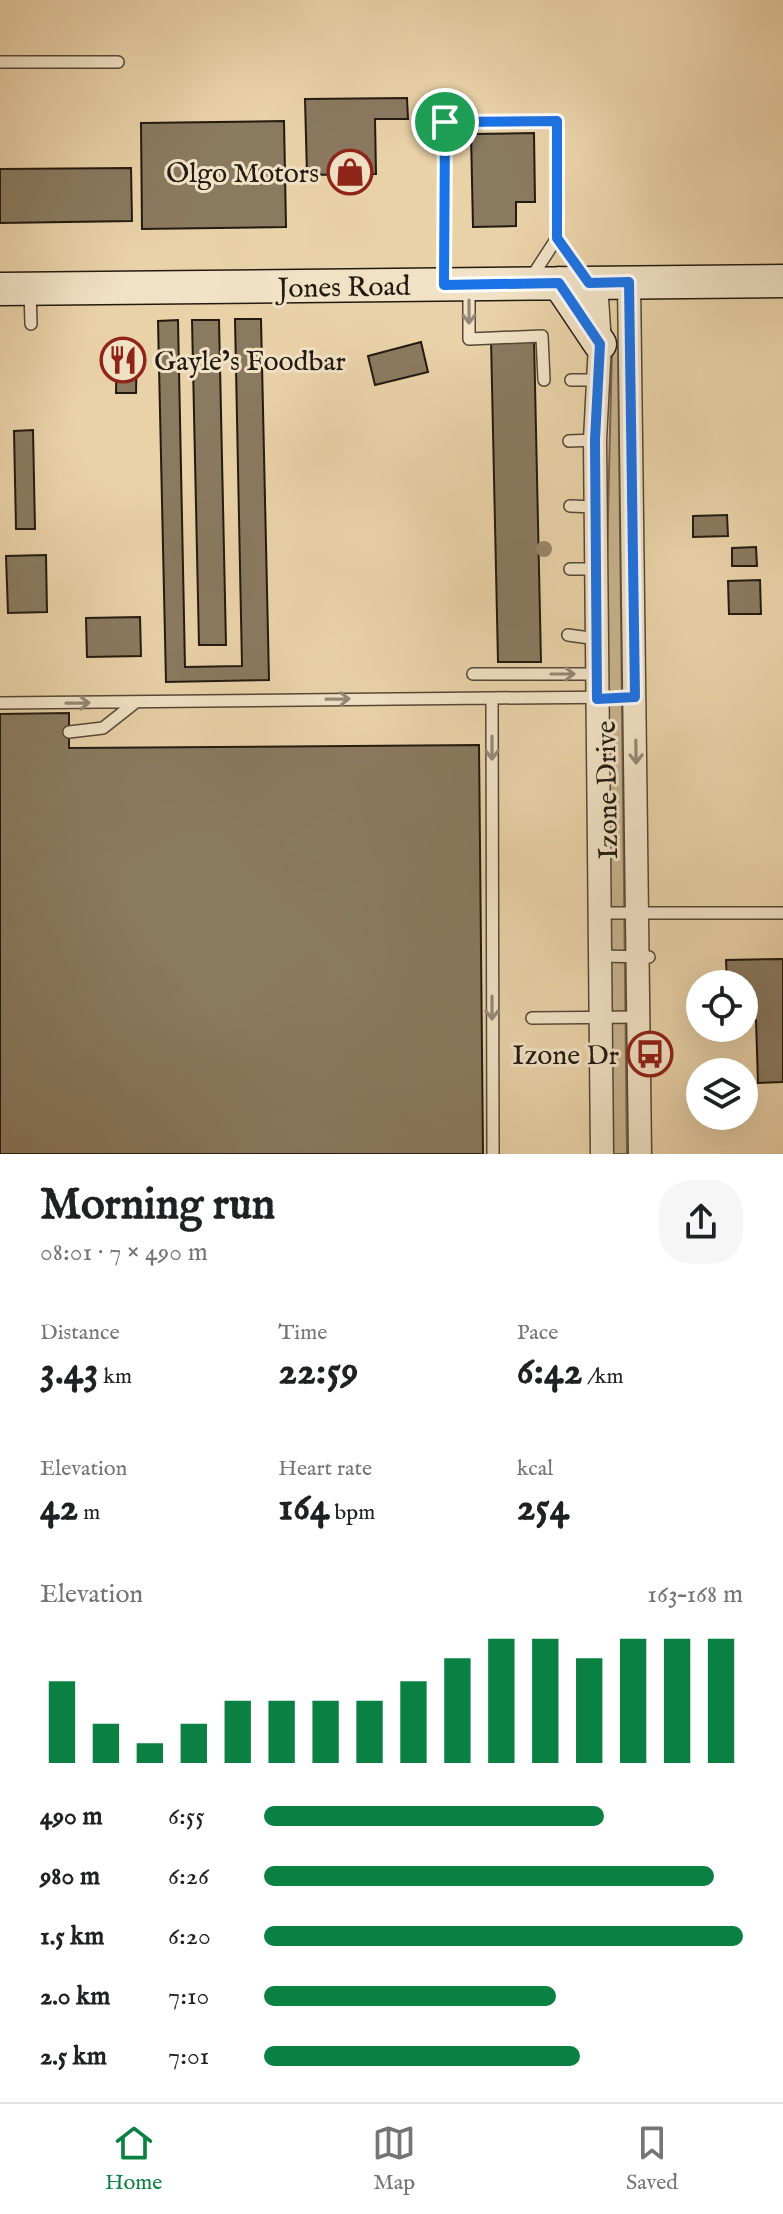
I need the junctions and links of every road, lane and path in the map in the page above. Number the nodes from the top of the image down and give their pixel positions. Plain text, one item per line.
1 (0, 62) edge
2 (118, 62) dead end
3 (557, 238) junction
4 (783, 281) edge
5 (629, 282) junction
6 (568, 283) junction
7 (457, 284) junction
8 (15, 289) edge
9 (31, 324) dead end
10 (600, 344) joint
11 (544, 380) dead end
12 (571, 380) dead end
13 (599, 380) junction
14 (595, 440) junction
15 (569, 441) dead end
16 (570, 506) dead end
17 (596, 507) junction
18 (570, 569) dead end
19 (596, 569) junction
20 (568, 635) dead end
21 (597, 639) junction
22 (473, 674) dead end
23 (597, 674) junction
24 (635, 697) junction
25 (492, 698) junction
26 (597, 699) junction
27 (136, 702) junction
28 (0, 703) edge
29 (69, 732) dead end
30 (599, 913) junction
31 (637, 913) junction
32 (783, 913) edge
33 (600, 956) junction
34 (643, 957) junction
35 (600, 1017) junction
36 (638, 1017) junction
37 (532, 1018) dead end
38 (493, 1154) edge
39 (602, 1154) edge
40 (640, 1154) edge

1 - 2 lane
3 - 6 lane
3 - 6 lane
3 - 7 lane
4 - 5 main road, Jones Road
5 - 6 main road, Jones Road
5 - 24 street, Izone Drive
6 - 7 main road, Jones Road
6 - 10 main road
7 - 8 main road, Jones Road
7 -> 11 lane
8 - 9 lane
10 - 13 street, Izone Drive
12 - 13 lane
13 - 14 street, Izone Drive
14 - 15 lane
14 - 17 street, Izone Drive
16 - 17 lane
17 - 19 street, Izone Drive
18 - 19 lane
19 - 21 street, Izone Drive
20 - 21 lane
21 - 23 street, Izone Drive
22 -> 23 lane
23 - 26 street, Izone Drive
24 - 26 lane
24 -> 31 street, Izone Drive
25 - 26 lane
27 -> 25 lane
25 -> 38 lane
26 - 30 street, Izone Drive
28 -> 27 lane
27 - 29 lane
30 - 31 lane
30 - 33 street, Izone Drive
31 - 32 lane
31 - 34 street, Izone Drive
33 - 34 lane
33 - 35 street, Izone Drive
34 - 36 street, Izone Drive
35 - 36 lane
35 - 37 lane
35 - 39 street, Izone Drive
36 - 40 street, Izone Drive

